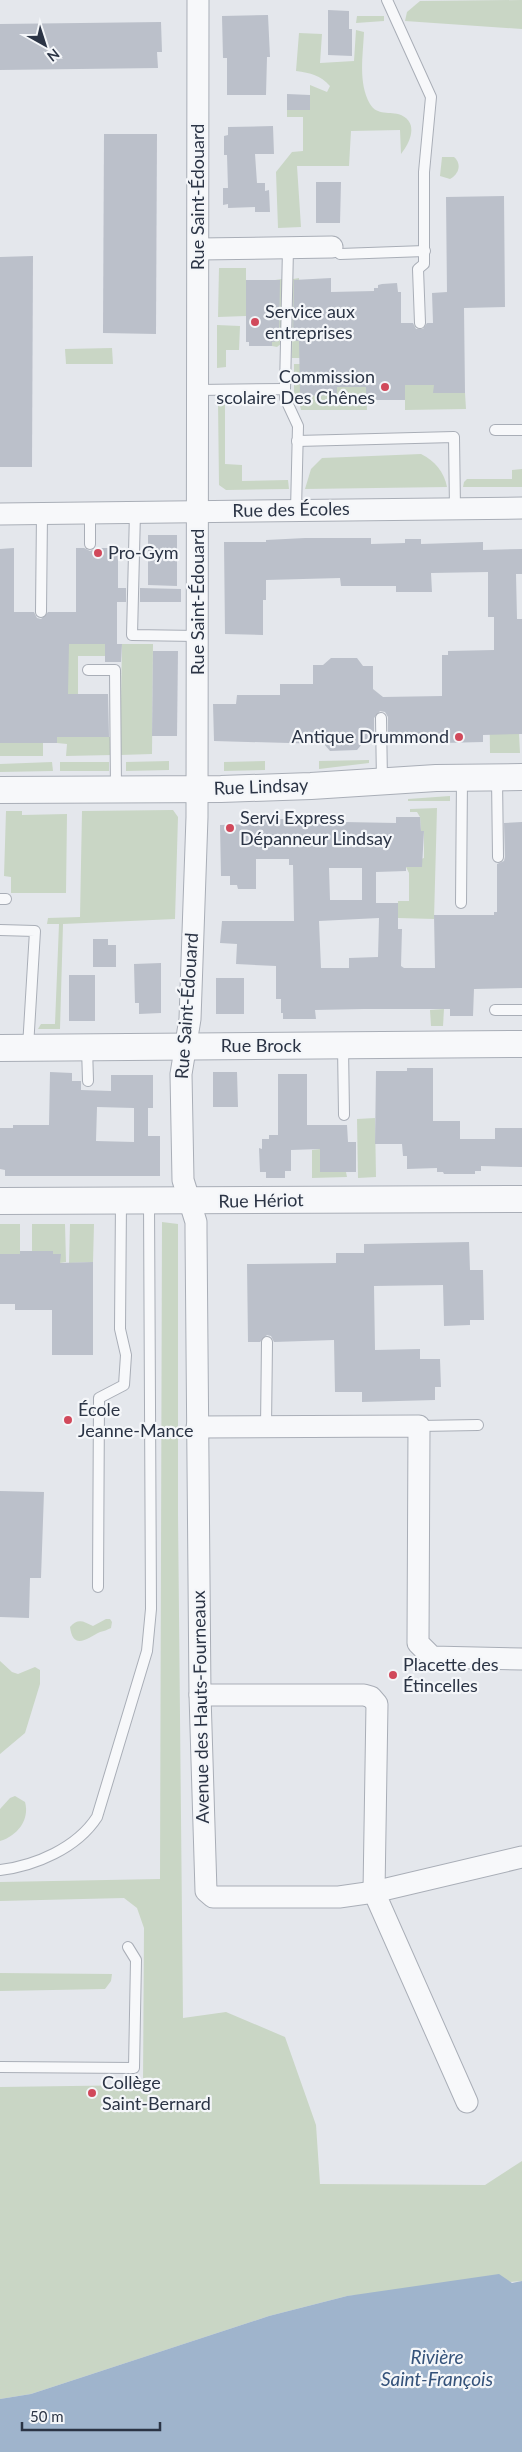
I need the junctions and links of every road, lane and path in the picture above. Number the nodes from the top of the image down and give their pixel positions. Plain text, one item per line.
1 (198, 0) edge
2 (387, 0) edge
3 (332, 247) joint
4 (288, 248) junction
5 (199, 249) junction
6 (425, 251) junction
7 (420, 323) dead end
8 (285, 389) junction
9 (198, 390) junction
10 (495, 430) dead end
11 (522, 430) edge
12 (298, 441) junction
13 (522, 508) edge
14 (455, 509) junction
15 (296, 510) junction
16 (198, 511) junction
17 (90, 512) junction
18 (135, 512) junction
19 (42, 513) junction
20 (0, 514) edge
21 (90, 544) dead end
22 (41, 612) dead end
23 (198, 636) junction
24 (88, 670) dead end
25 (381, 718) dead end
26 (462, 777) junction
27 (510, 777) edge
28 (382, 782) junction
29 (0, 790) edge
30 (116, 790) junction
31 (197, 790) junction
32 (498, 857) dead end
33 (461, 903) dead end
34 (0, 930) edge
35 (495, 1010) dead end
36 (522, 1010) edge
37 (522, 1044) edge
38 (343, 1045) junction
39 (186, 1046) junction
40 (87, 1047) junction
41 (0, 1048) edge
42 (28, 1048) junction
43 (88, 1081) dead end
44 (344, 1116) dead end
45 (522, 1199) edge
46 (0, 1201) edge
47 (121, 1201) junction
48 (149, 1202) junction
49 (189, 1202) junction
50 (267, 1342) dead end
51 (478, 1425) dead end
52 (419, 1426) junction
53 (196, 1427) junction
54 (266, 1427) junction
55 (98, 1587) dead end
56 (522, 1659) edge
57 (200, 1695) junction
58 (522, 1857) edge
59 (0, 1870) edge
60 (374, 1892) junction
61 (128, 1947) dead end
62 (0, 2067) edge
63 (467, 2102) dead end

1 - 5 street, Rue Saint-Édouard
2 - 6 lane
3 - 4 street
3 - 6 lane
4 - 5 street
4 - 8 lane
5 - 9 street, Rue Saint-Édouard
6 - 7 lane
8 - 9 lane
8 - 12 lane
9 - 16 street, Rue Saint-Édouard
10 - 11 lane
12 - 14 lane
12 - 15 lane
13 - 14 street, Rue des Écoles
14 - 15 street, Rue des Écoles
15 - 16 street, Rue des Écoles
16 - 18 street, Rue des Écoles
16 - 23 street, Rue Saint-Édouard
17 - 18 street, Rue des Écoles
17 - 19 street, Rue des Écoles
17 - 21 lane
18 - 23 lane
19 - 20 street, Rue des Écoles
19 - 22 lane
23 - 31 street, Rue Saint-Édouard
24 - 30 lane
25 - 28 lane
26 - 27 street, Rue Lindsay
26 - 28 street, Rue Lindsay
26 - 33 lane
27 - 32 lane
28 - 31 street, Rue Lindsay
29 - 30 street, Rue Lindsay
30 - 31 street, Rue Lindsay
31 - 39 street, Rue Saint-Édouard
34 - 42 lane
35 - 36 lane
37 - 38 street, Rue Brock
38 - 39 street, Rue Brock
38 - 44 lane
39 - 40 street, Rue Brock
39 - 49 street, Rue Saint-Édouard
40 - 42 street, Rue Brock
40 - 43 lane
41 - 42 street, Rue Brock
45 - 49 street, Rue Hériot
46 - 47 street, Rue Hériot
47 - 48 street, Rue Hériot
47 - 55 lane
48 - 49 street, Rue Hériot
48 - 59 lane
49 - 53 street, Avenue des Hauts-Fourneaux
50 - 54 lane
51 - 52 lane
52 - 54 street
52 - 56 street
53 - 54 street
53 - 57 street, Avenue des Hauts-Fourneaux
57 - 60 street, Avenue des Hauts-Fourneaux
57 - 60 street
58 - 60 street, Avenue des Hauts-Fourneaux
60 - 63 street
61 - 62 lane

